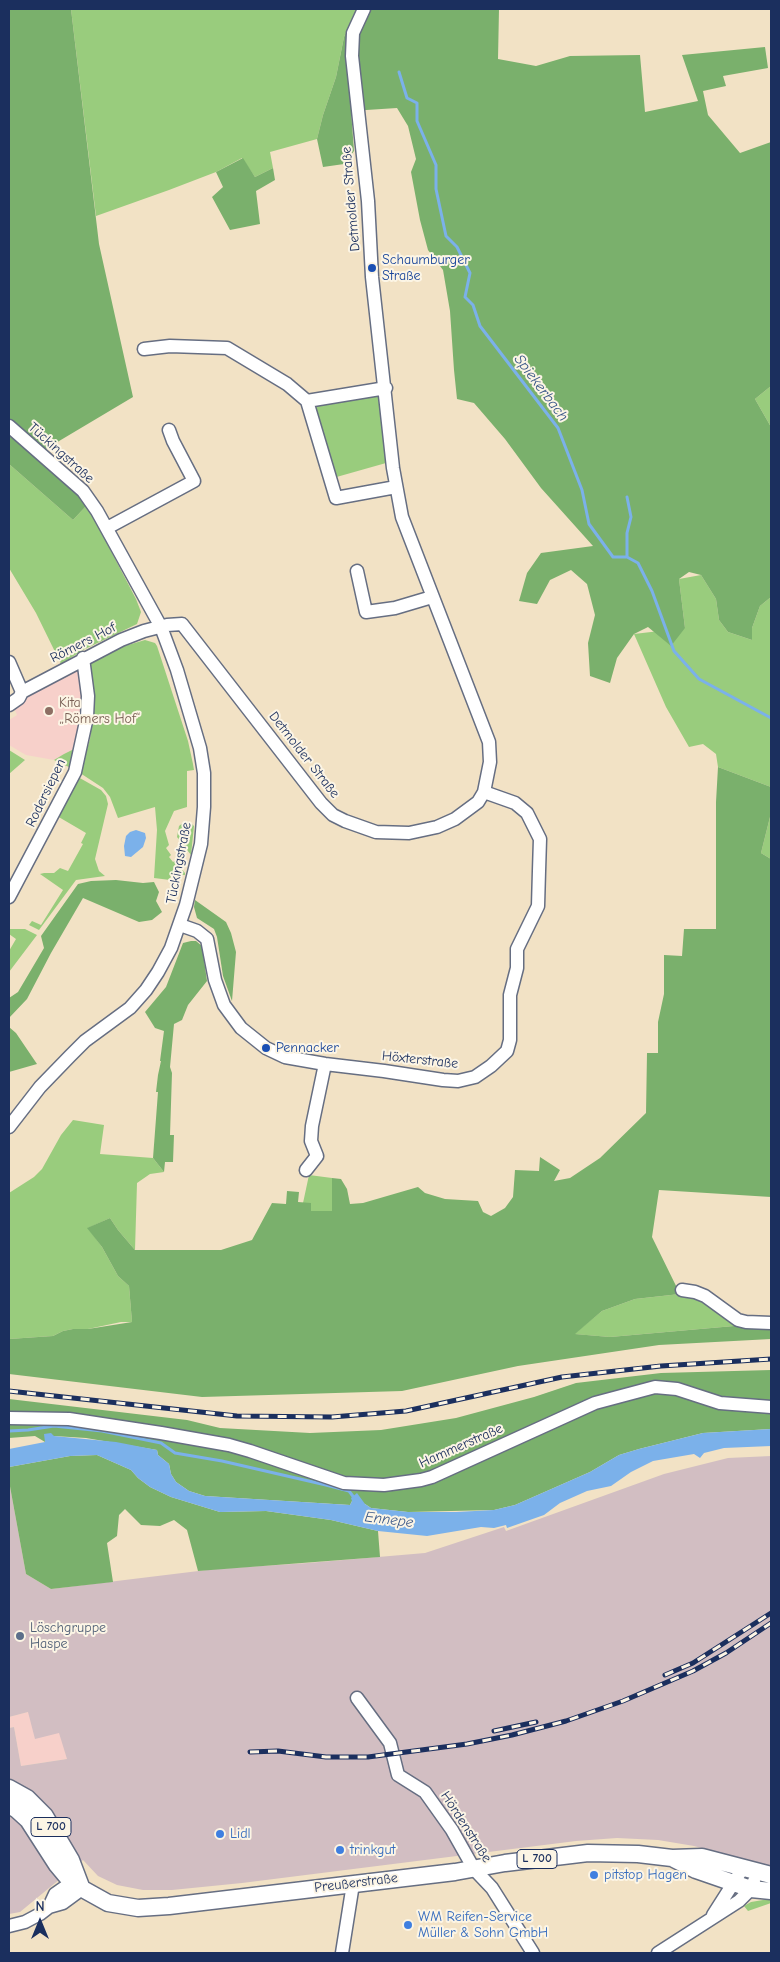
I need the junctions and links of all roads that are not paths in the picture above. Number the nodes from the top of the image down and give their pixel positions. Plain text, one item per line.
1 (364, 9) edge
2 (144, 349) dead end
3 (386, 388) junction
4 (307, 400) junction
5 (9, 426) edge
6 (169, 430) dead end
7 (396, 487) junction
8 (107, 528) junction
9 (356, 571) dead end
10 (432, 597) junction
11 (161, 627) junction
12 (84, 658) junction
13 (9, 662) edge
14 (22, 692) junction
15 (9, 705) edge
16 (484, 792) junction
17 (14, 878) edge
18 (9, 897) edge
19 (180, 925) junction
20 (325, 1064) junction
21 (9, 1127) edge
22 (306, 1170) dead end
23 (682, 1290) dead end
24 (771, 1323) edge
25 (771, 1407) edge
26 (9, 1418) edge
27 (357, 1698) dead end
28 (9, 1788) edge
29 (9, 1805) edge
30 (672, 1858) junction
31 (474, 1869) junction
32 (757, 1872) edge
33 (733, 1882) junction
34 (77, 1883) junction
35 (353, 1884) junction
36 (751, 1889) junction
37 (771, 1892) edge
38 (710, 1919) junction
39 (9, 1926) edge
40 (342, 1953) edge
41 (533, 1953) edge
42 (658, 1953) edge

1 - 3 street, Detmolder Straße
2 - 4 street
3 - 4 street
3 - 7 street, Detmolder Straße
4 - 7 street
5 - 8 street, Tückingstraße
6 - 8 street
7 - 10 street, Detmolder Straße
8 - 11 street, Tückingstraße
9 - 10 street
10 - 16 street, Detmolder Straße
11 - 12 street, Römers Hof
11 - 16 street, Detmolder Straße
11 - 19 street, Tückingstraße
12 - 14 street, Römers Hof
12 - 17 street, Rodersiepen
13 - 14 street
14 - 15 street, Römers Hof
16 - 20 street, Höxterstraße
17 - 18 street, Rodersiepen
19 - 20 street, Höxterstraße
19 - 21 street, Tückingstraße
20 - 22 street
23 - 24 street
25 - 26 street, Hammerstraße
27 - 31 street, Hördenstraße
28 - 34 main road, L 700
29 - 34 main road, L 700
30 - 31 main road, Preußerstraße / L 700
30 - 32 main road, Preußerstraße / L 700
30 - 33 main road, Preußerstraße / L 700
31 - 35 main road, Preußerstraße / L 700
31 - 41 street, Hördenstraße
32 - 33 street
32 - 36 street
33 - 36 main road, L 700
33 - 38 street
34 - 35 main road, Preußerstraße / L 700
34 - 39 street
35 - 40 street
36 - 37 main road, L 700
36 - 38 street
38 - 42 street

